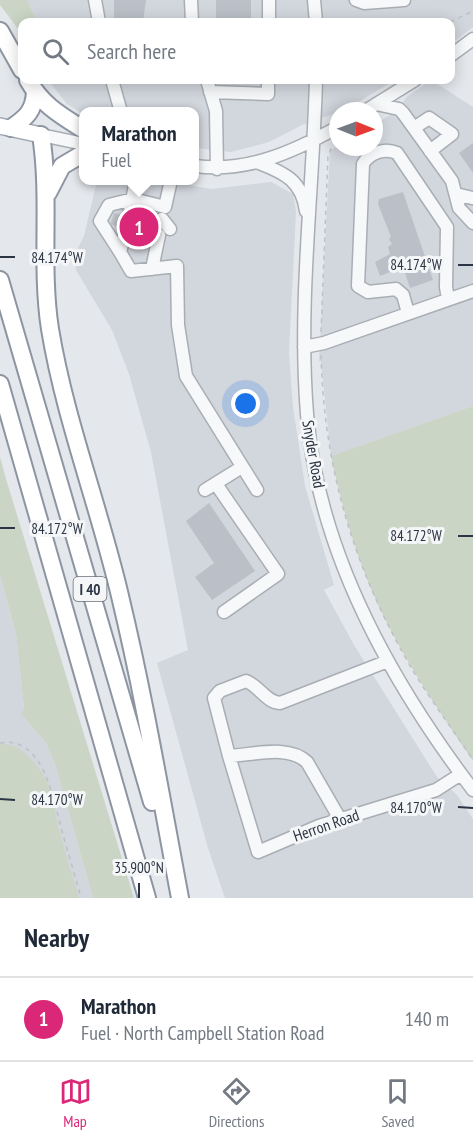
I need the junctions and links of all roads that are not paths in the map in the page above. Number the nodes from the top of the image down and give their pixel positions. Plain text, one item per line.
1 (95, 0) edge
2 (191, 0) edge
3 (269, 0) edge
4 (314, 0) edge
5 (356, 0) edge
6 (404, 0) edge
7 (98, 18) edge
8 (192, 18) edge
9 (269, 18) edge
10 (316, 18) edge
11 (0, 31) edge
12 (473, 39) edge
13 (455, 52) edge
14 (18, 63) edge
15 (112, 84) edge
16 (208, 84) edge
17 (268, 84) edge
18 (316, 84) edge
19 (409, 84) edge
20 (32, 86) edge
21 (210, 92) junction
22 (380, 102) edge
23 (120, 107) edge
24 (383, 108) edge
25 (413, 126) junction
26 (6, 127) edge
27 (79, 127) edge
28 (329, 132) edge
29 (41, 135) junction
30 (314, 140) junction
31 (79, 143) edge
32 (430, 151) junction
33 (79, 156) edge
34 (259, 163) junction
35 (199, 167) edge
36 (217, 169) junction
37 (135, 185) edge
38 (170, 185) edge
39 (47, 194) junction
40 (456, 194) junction
41 (471, 198) dead end
42 (128, 209) junction
43 (473, 223) edge
44 (309, 225) junction
45 (161, 228) junction
46 (113, 240) junction
47 (120, 252) junction
48 (152, 269) junction
49 (0, 280) edge
50 (473, 291) edge
51 (448, 299) junction
52 (408, 313) junction
53 (304, 347) junction
54 (0, 384) edge
55 (0, 427) edge
56 (242, 467) junction
57 (257, 490) dead end
58 (51, 566) junction
59 (224, 612) dead end
60 (388, 661) junction
61 (230, 756) junction
62 (461, 774) junction
63 (473, 790) edge
64 (340, 819) junction
65 (147, 898) edge
66 (180, 898) edge

1 - 7 street
2 - 8 street
3 - 9 street
4 - 10 street
5 - 6 street
11 - 14 highway
12 - 13 street
15 - 23 street
16 - 21 street
17 - 21 street
18 - 30 street, Snyder Road
19 - 22 street
20 - 26 highway
20 - 27 highway
21 - 36 street
24 - 25 street
25 - 32 street
25 - 32 street
26 - 29 main road
28 - 30 street
29 - 31 street
29 - 39 highway
30 - 34 street
30 - 44 street, Snyder Road
32 - 40 street
33 - 39 highway
34 - 36 street
34 - 44 street
35 - 36 street
37 - 42 street
38 - 45 street
39 - 66 highway
40 - 41 street
40 - 43 street
42 - 45 street
42 - 46 street
44 - 53 street, Snyder Road
45 - 48 street
46 - 47 street
46 - 47 street
47 - 48 street
48 - 56 street
49 - 66 highway, I 40
50 - 51 street
51 - 52 street
51 - 52 street
52 - 53 street
53 - 60 street, Snyder Road
54 - 58 highway, I 40
55 - 58 highway
56 - 57 street
56 - 59 street
58 - 65 highway, I 40
60 - 61 street
60 - 62 street, Snyder Road
61 - 64 street
61 - 64 street, Herron Road
62 - 63 street, Snyder Road
62 - 64 street, Herron Road

